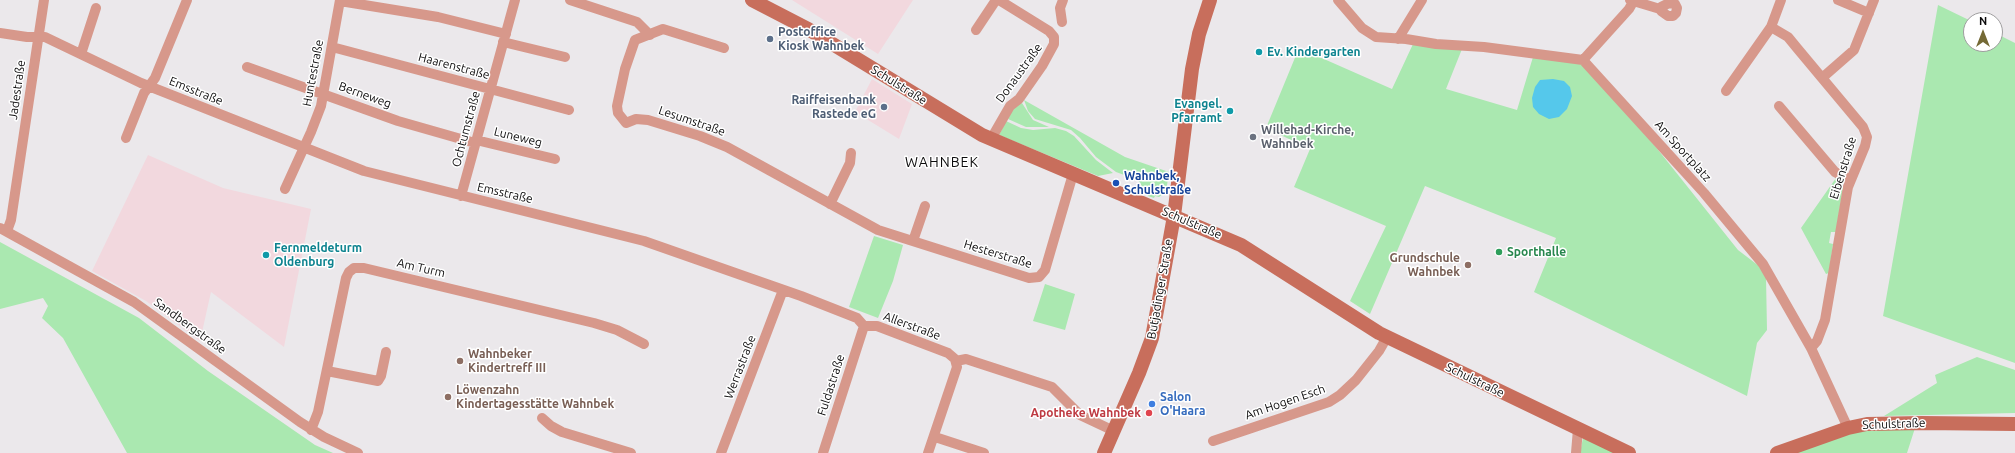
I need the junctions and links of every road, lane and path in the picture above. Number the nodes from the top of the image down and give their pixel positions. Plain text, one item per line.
1 (44, 0) edge
2 (187, 0) edge
3 (340, 0) edge
4 (515, 0) edge
5 (570, 0) edge
6 (752, 0) edge
7 (996, 0) edge
8 (999, 0) edge
9 (1063, 0) edge
10 (1338, 0) edge
11 (1422, 0) edge
12 (1781, 0) edge
13 (1838, 0) edge
14 (1874, 0) edge
15 (1206, 1) edge
16 (1632, 1) edge
17 (592, 3) edge
18 (96, 8) dead end
19 (1660, 9) dead end
20 (1869, 13) junction
21 (1062, 22) dead end
22 (1771, 27) junction
23 (976, 30) dead end
24 (0, 33) edge
25 (650, 35) junction
26 (38, 36) junction
27 (505, 38) junction
28 (1398, 39) junction
29 (332, 47) junction
30 (724, 48) dead end
31 (81, 54) junction
32 (565, 56) dead end
33 (1583, 60) junction
34 (247, 67) dead end
35 (1822, 78) junction
36 (149, 86) junction
37 (490, 89) junction
38 (1726, 91) dead end
39 (324, 94) junction
40 (1779, 106) dead end
41 (569, 110) dead end
42 (126, 138) dead end
43 (991, 139) junction
44 (476, 141) junction
45 (303, 148) junction
46 (851, 153) dead end
47 (555, 159) dead end
48 (748, 159) joint
49 (1074, 174) junction
50 (1850, 180) junction
51 (286, 189) dead end
52 (462, 196) junction
53 (830, 204) junction
54 (925, 206) dead end
55 (1174, 216) junction
56 (3, 229) edge
57 (913, 241) junction
58 (701, 261) joint
59 (784, 290) junction
60 (864, 326) junction
61 (1386, 337) junction
62 (644, 344) dead end
63 (1811, 348) junction
64 (386, 352) dead end
65 (956, 361) junction
66 (327, 371) junction
67 (542, 418) dead end
68 (2015, 424) edge
69 (1848, 428) junction
70 (1578, 429) junction
71 (311, 430) junction
72 (1114, 431) junction
73 (935, 437) junction
74 (1212, 441) dead end
75 (358, 453) edge
76 (631, 453) edge
77 (721, 453) edge
78 (823, 453) edge
79 (928, 453) edge
80 (984, 453) edge
81 (1104, 453) edge
82 (1576, 453) edge
83 (1629, 453) edge
84 (1777, 453) edge

1 - 26 street, Jadestraße
2 - 36 street
3 - 27 street
3 - 29 street, Huntestraße
4 - 27 street, Ochtumstraße
5 - 17 street
6 - 43 street, Schulstraße
7 - 23 street
8 - 43 street, Donaustraße
9 - 21 street
10 - 28 street
11 - 28 street
12 - 22 street
13 - 20 street
14 - 20 street
15 - 55 street, Butjadinger Straße
16 - 19 street
16 - 33 street
17 - 25 street
18 - 31 street
20 - 35 street
22 - 35 street, Eibenstraße
22 - 38 street
24 - 26 street, Emsstraße
25 - 30 street
25 - 48 street, Lesumstraße
26 - 31 street, Emsstraße
26 - 56 street, Jadestraße
27 - 32 street
27 - 37 street, Ochtumstraße
28 - 33 street
29 - 37 street, Haarenstraße
29 - 39 street, Huntestraße
31 - 36 street, Emsstraße
33 - 63 street, Am Sportplatz
34 - 39 street, Berneweg
35 - 50 street, Eibenstraße
36 - 42 street
36 - 45 street, Emsstraße
37 - 41 street, Haarenstraße
37 - 44 street, Ochtumstraße
39 - 44 street, Berneweg
39 - 45 street, Huntestraße
40 - 50 street
43 - 49 street, Schulstraße
44 - 47 street, Luneweg
44 - 52 street, Ochtumstraße
45 - 51 street
45 - 52 street, Emsstraße
46 - 53 street
48 - 53 street, Hesterstraße
49 - 55 street, Schulstraße
49 - 57 street, Hesterstraße
50 - 63 street, Eibenstraße
52 - 58 street, Emsstraße
53 - 57 street, Hesterstraße
54 - 57 street
55 - 61 street, Schulstraße
55 - 72 street, Butjadinger Straße
56 - 71 street, Sandbergstraße
58 - 59 street, Allerstraße
59 - 60 street, Allerstraße
59 - 77 street, Werrastraße
60 - 65 street, Allerstraße
60 - 78 street, Fuldastraße
61 - 70 street, Schulstraße
61 - 74 street, Am Hogen Esch
62 - 66 street, Am Turm
63 - 69 street, Am Sportplatz
64 - 66 street
65 - 72 street
65 - 73 street
66 - 71 street, Am Turm
67 - 76 street
68 - 69 street, Schulstraße
69 - 84 street, Schulstraße
70 - 82 street
70 - 83 street, Schulstraße
71 - 75 street, Sandbergstraße
72 - 81 street, Butjadinger Straße
73 - 79 street
73 - 80 street

